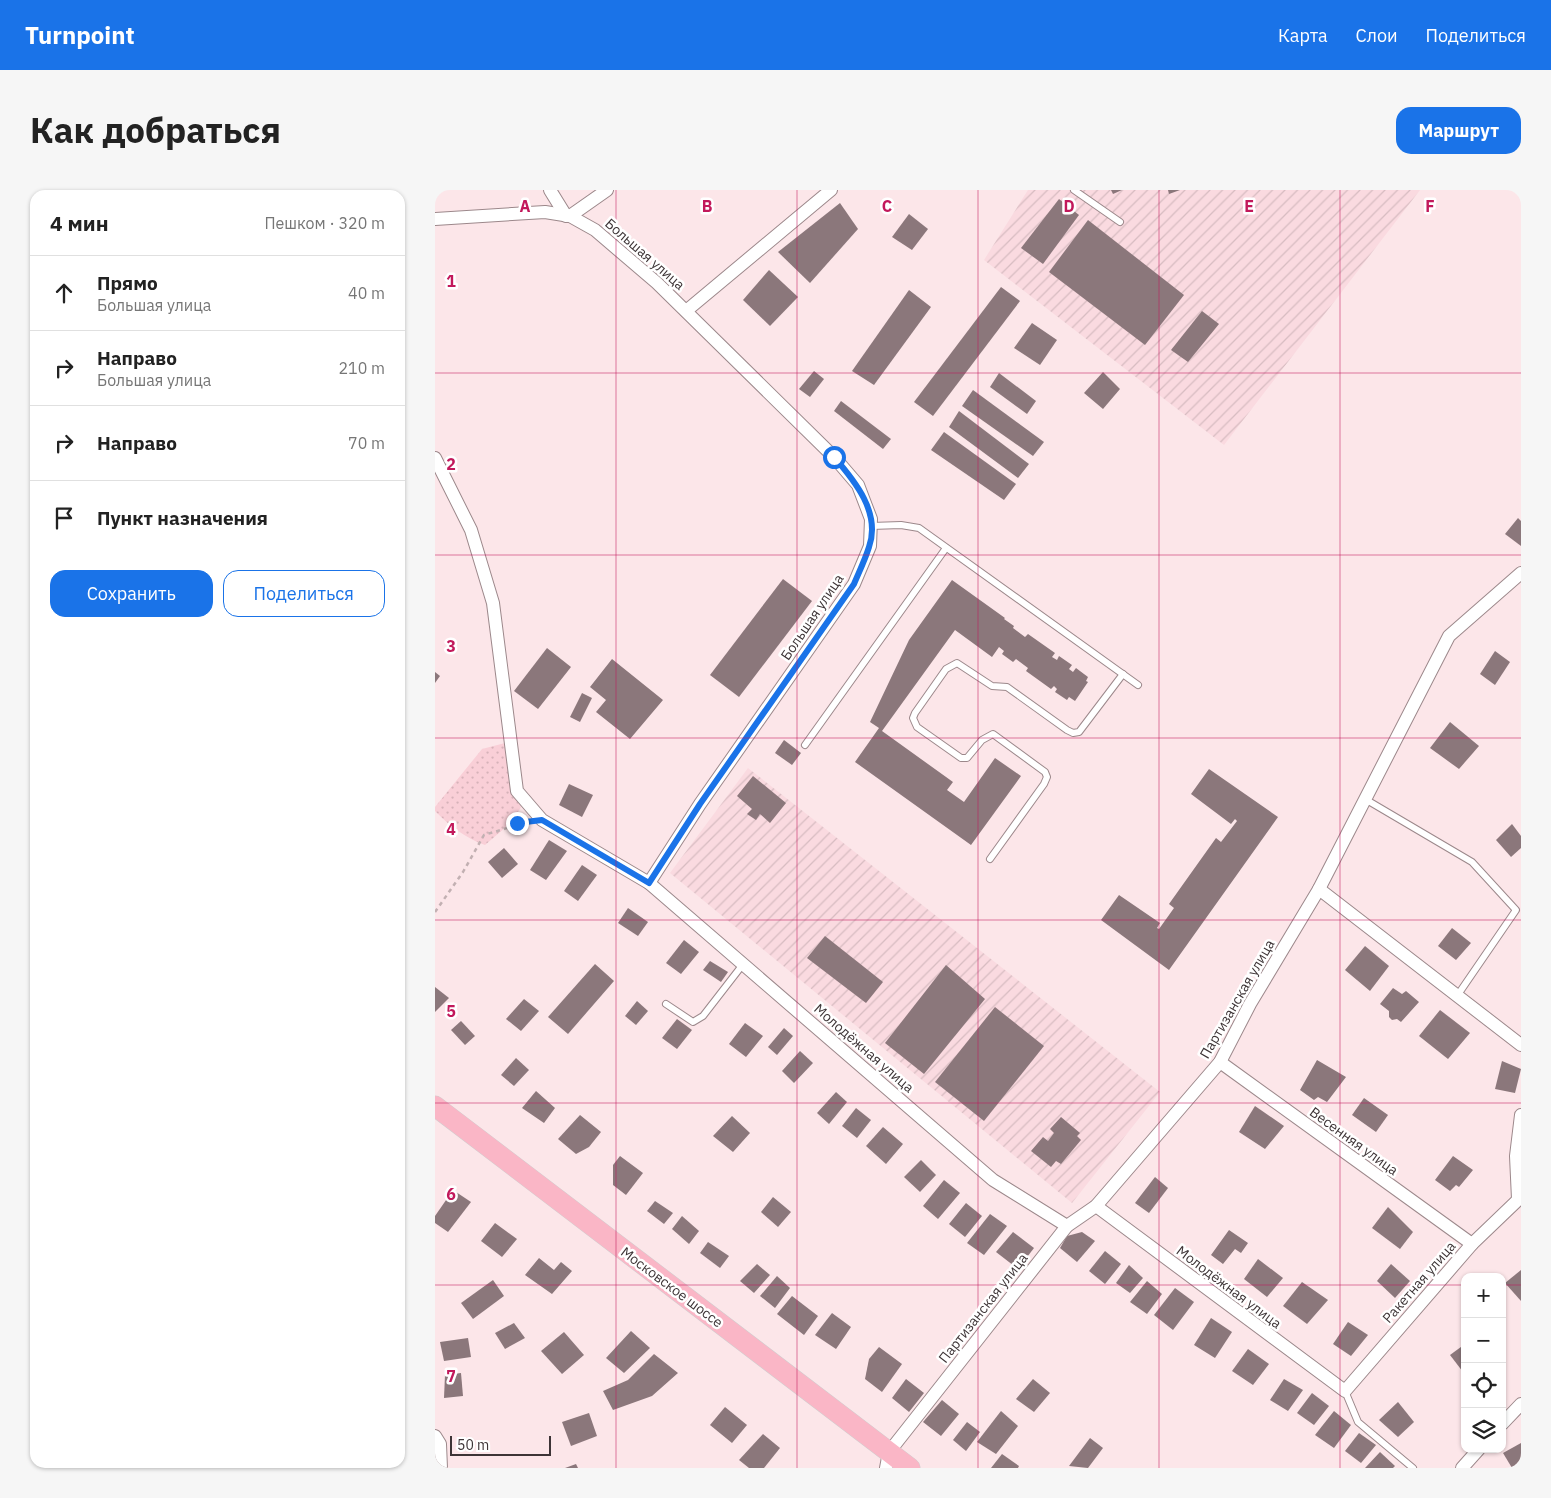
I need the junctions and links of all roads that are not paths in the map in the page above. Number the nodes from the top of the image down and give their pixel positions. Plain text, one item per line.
1 (550, 190) edge
2 (607, 190) edge
3 (831, 190) edge
4 (1074, 190) edge
5 (568, 216) junction
6 (435, 219) edge
7 (1120, 222) dead end
8 (686, 311) junction
9 (435, 458) edge
10 (871, 526) junction
11 (946, 548) junction
12 (1521, 573) edge
13 (1123, 674) junction
14 (1138, 685) dead end
15 (805, 745) dead end
16 (1365, 799) junction
17 (990, 860) dead end
18 (649, 883) junction
19 (1319, 889) junction
20 (744, 963) junction
21 (1457, 996) junction
22 (666, 1004) dead end
23 (1521, 1045) edge
24 (1220, 1062) junction
25 (435, 1106) edge
26 (1521, 1115) edge
27 (1520, 1198) edge
28 (1096, 1206) junction
29 (1067, 1226) junction
30 (1472, 1244) junction
31 (1345, 1391) junction
32 (1521, 1404) edge
33 (1506, 1420) edge
34 (435, 1436) edge
35 (1475, 1453) edge
36 (887, 1460) edge
37 (441, 1468) edge
38 (909, 1468) edge
39 (1413, 1468) edge
40 (1461, 1468) edge

1 - 5 street
2 - 5 street
3 - 8 street, Большая улица
4 - 7 lane
5 - 6 street, Большая улица
5 - 8 street, Большая улица
8 - 10 street, Большая улица
9 - 18 street, Молодёжная улица
10 - 11 lane
10 - 18 street, Большая улица
11 - 13 lane
11 - 15 lane
12 - 16 street, Партизанская улица
13 - 14 lane
13 - 17 lane
16 - 19 street, Партизанская улица
16 - 21 lane
18 - 20 street, Молодёжная улица
19 - 21 street
19 - 24 street, Партизанская улица
20 - 22 lane
20 - 29 street, Молодёжная улица
21 - 23 street
24 - 28 street, Партизанская улица
24 - 30 street, Весенняя улица
25 - 36 main road, Московское шоссе
26 - 27 street
27 - 30 street, Ракетная улица
28 - 29 street, Партизанская улица
28 - 31 street, Молодёжная улица
29 - 36 street, Партизанская улица
30 - 31 street, Ракетная улица
31 - 39 lane
32 - 33 street
34 - 37 street
35 - 40 street
36 - 38 main road, Московское шоссе

